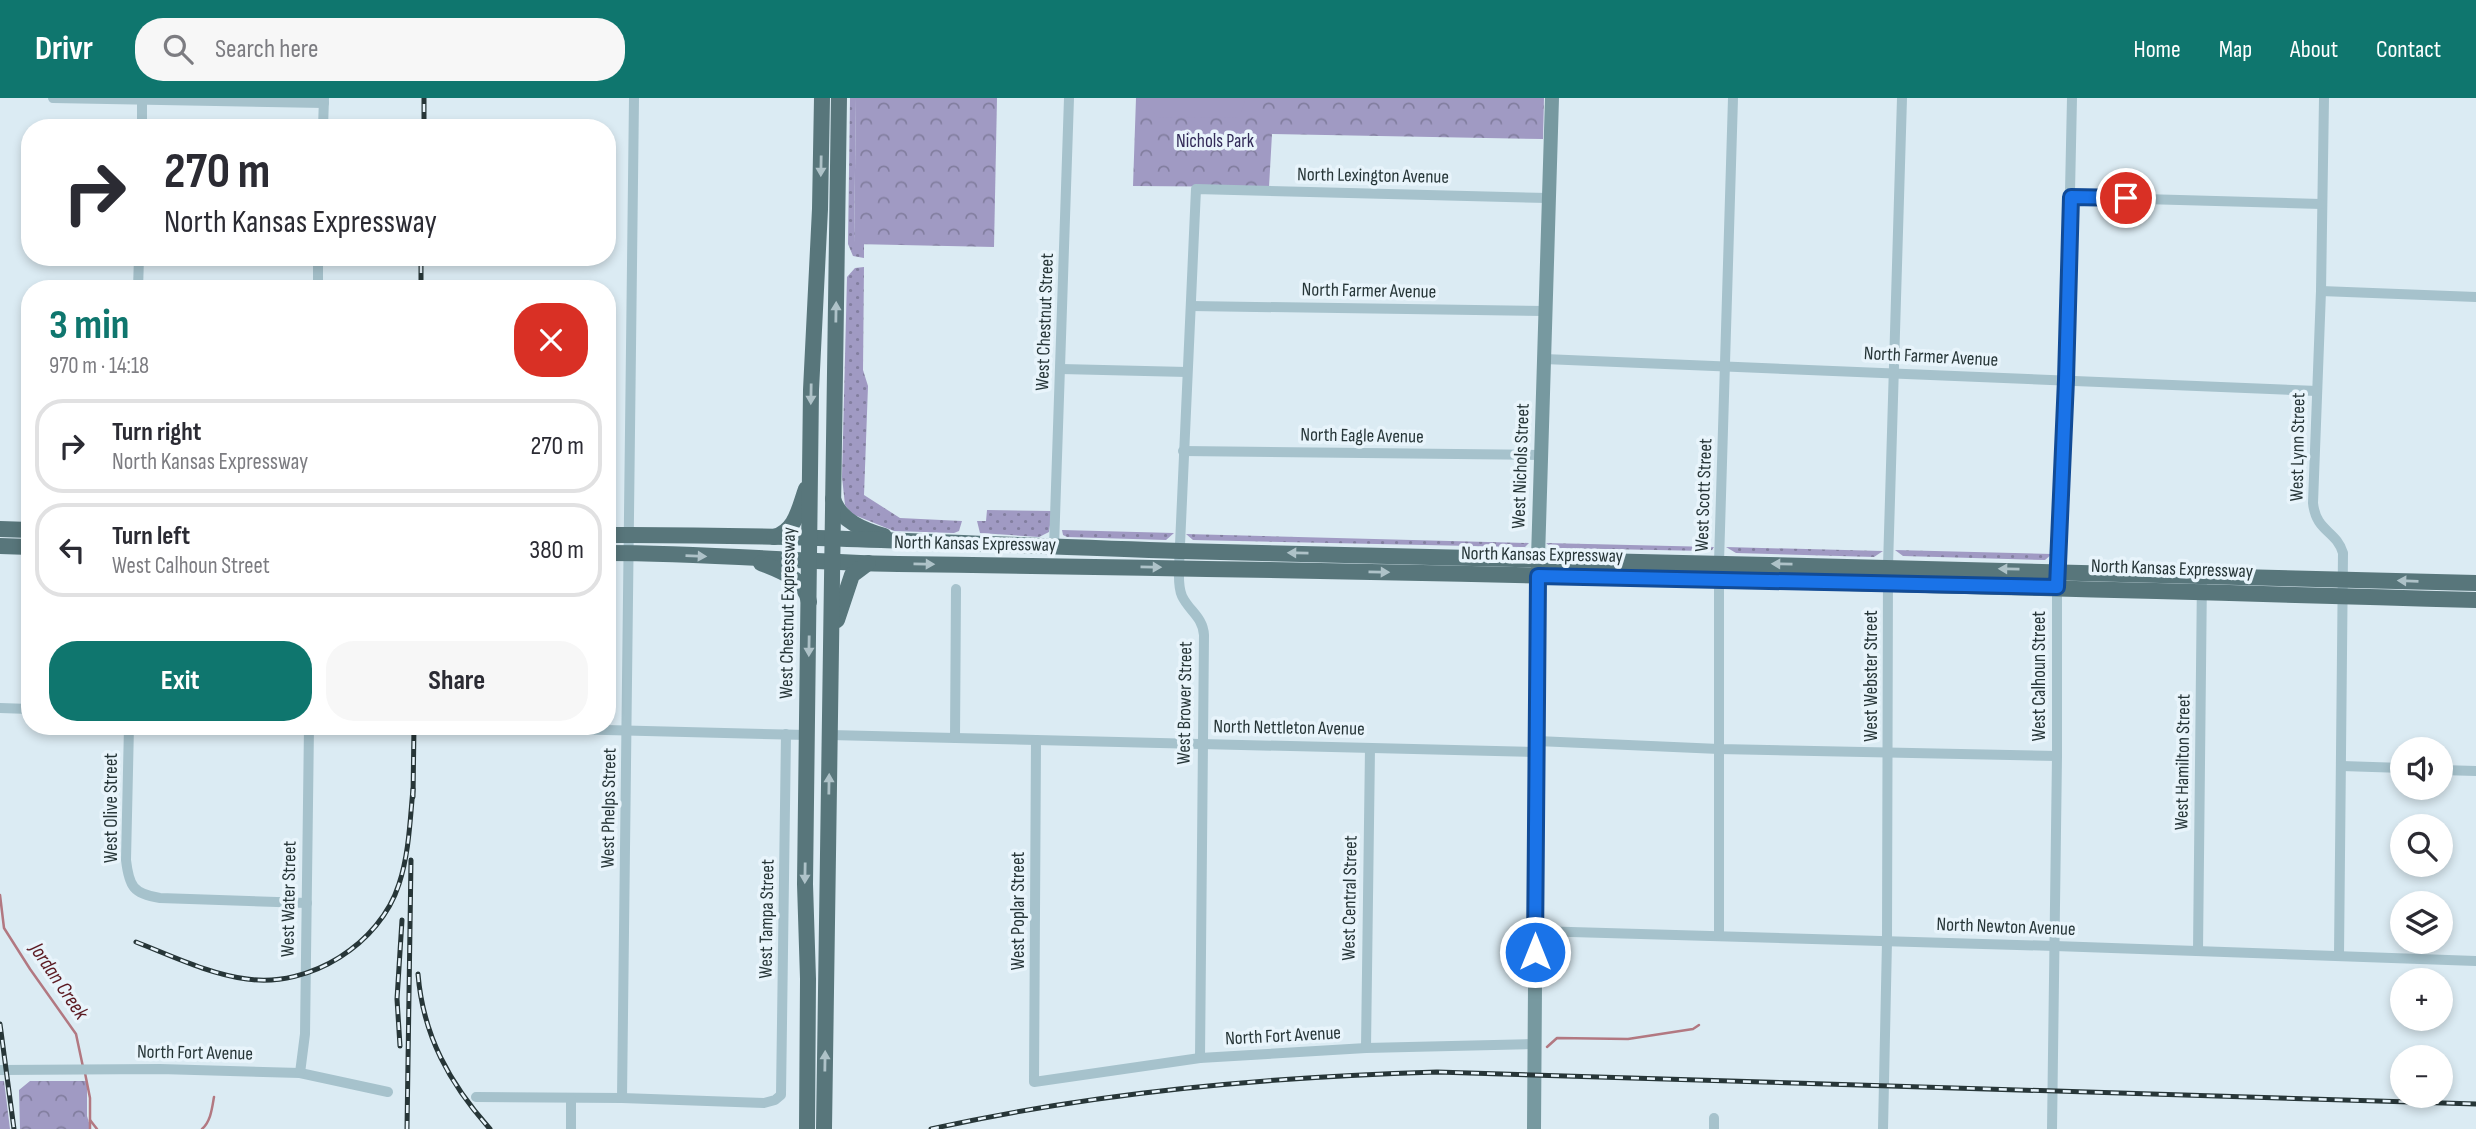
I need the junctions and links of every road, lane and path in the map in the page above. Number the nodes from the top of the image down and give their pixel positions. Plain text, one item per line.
1 (53, 98) edge
2 (634, 98) edge
3 (822, 98) edge
4 (839, 98) edge
5 (1069, 98) edge
6 (1552, 98) edge
7 (1734, 98) edge
8 (1902, 98) edge
9 (2072, 98) edge
10 (2324, 98) edge
11 (142, 99) edge
12 (324, 100) edge
13 (142, 119) edge
14 (323, 119) edge
15 (1196, 189) joint
16 (2071, 197) junction
17 (1548, 198) junction
18 (2321, 204) junction
19 (2321, 290) junction
20 (2476, 297) edge
21 (1191, 306) junction
22 (1545, 311) junction
23 (1544, 359) junction
24 (1725, 365) junction
25 (1061, 369) junction
26 (1187, 372) junction
27 (1895, 373) junction
28 (2066, 380) junction
29 (2316, 391) junction
30 (1182, 451) junction
31 (1541, 455) junction
32 (811, 477) junction
33 (833, 498) junction
34 (1, 528) edge
35 (21, 529) edge
36 (616, 535) edge
37 (628, 535) junction
38 (774, 537) junction
39 (811, 539) junction
40 (832, 540) junction
41 (903, 542) junction
42 (0, 546) edge
43 (21, 547) edge
44 (1054, 547) junction
45 (1179, 551) junction
46 (616, 553) edge
47 (628, 553) junction
48 (735, 557) junction
49 (1538, 558) junction
50 (810, 561) junction
51 (832, 562) junction
52 (1719, 562) junction
53 (868, 563) junction
54 (1179, 567) junction
55 (2057, 570) junction
56 (1888, 575) junction
57 (2202, 575) junction
58 (1538, 576) junction
59 (1719, 579) junction
60 (2342, 579) junction
61 (2476, 583) edge
62 (2057, 587) junction
63 (956, 590) dead end
64 (2202, 591) junction
65 (2342, 596) junction
66 (2476, 600) edge
67 (810, 611) junction
68 (831, 639) junction
69 (0, 708) edge
70 (21, 709) edge
71 (616, 730) edge
72 (628, 730) junction
73 (786, 734) junction
74 (129, 735) edge
75 (309, 735) edge
76 (807, 735) junction
77 (830, 735) junction
78 (955, 738) junction
79 (1036, 740) junction
80 (1202, 744) junction
81 (1537, 746) junction
82 (1370, 748) junction
83 (1719, 749) junction
84 (1888, 753) junction
85 (2057, 756) junction
86 (2342, 766) junction
87 (2390, 768) edge
88 (2453, 770) edge
89 (2476, 771) edge
90 (307, 903) junction
91 (1536, 931) junction
92 (1718, 936) junction
93 (1887, 941) junction
94 (2055, 946) junction
95 (2198, 951) junction
96 (2339, 955) junction
97 (2476, 961) edge
98 (1535, 1044) junction
99 (1366, 1048) junction
100 (1200, 1058) junction
101 (0, 1070) edge
102 (300, 1073) junction
103 (1034, 1082) joint
104 (388, 1092) dead end
105 (476, 1097) dead end
106 (571, 1098) junction
107 (622, 1098) junction
108 (571, 1129) edge
109 (807, 1129) edge
110 (824, 1129) edge
111 (1534, 1129) edge
112 (1883, 1129) edge
113 (2052, 1129) edge

1 - 11 street
2 - 37 street, West Phelps Street
3 -> 32 main road, West Chestnut Expressway
33 -> 4 main road
5 - 25 street, West Chestnut Street
6 - 17 street, West Nichols Street
7 - 24 street, West Scott Street
8 - 27 street, West Webster Street
9 - 16 street, West Calhoun Street
10 - 18 street, West Lynn Street
11 - 12 street
11 - 13 street
12 - 14 street
15 - 17 street, North Lexington Avenue
15 - 21 street, West Brower Street
16 - 18 street
16 - 28 street, West Calhoun Street
17 - 22 street, West Nichols Street
18 - 19 street, West Lynn Street
19 - 20 street
19 - 29 street, West Lynn Street
21 - 22 street, North Farmer Avenue
21 - 26 street, West Brower Street
22 - 23 street, West Nichols Street
23 - 24 street, North Farmer Avenue
23 - 31 street, West Nichols Street
24 - 27 street, North Farmer Avenue
24 - 52 street, West Scott Street
25 - 26 street
25 - 44 street, West Chestnut Street
26 - 30 street, West Brower Street
27 - 28 street, North Farmer Avenue
27 - 56 street, West Webster Street
28 - 29 street, North Farmer Avenue
28 - 55 street, West Calhoun Street
29 - 60 street, West Lynn Street
30 - 31 street, North Eagle Avenue
30 - 45 street, West Brower Street
31 - 49 street, West Nichols Street
32 - 38 main road
32 - 39 main road, West Chestnut Expressway
33 - 40 main road
33 - 41 main road
34 - 35 main road
36 - 37 main road, North Kansas Expressway
37 - 38 main road, North Kansas Expressway
37 - 47 street, West Phelps Street
38 - 39 main road, North Kansas Expressway
39 - 40 main road, North Kansas Expressway
39 - 50 main road, West Chestnut Expressway
40 - 41 main road, North Kansas Expressway
40 - 51 main road
41 - 44 main road, North Kansas Expressway
42 - 43 main road
44 - 45 main road, North Kansas Expressway
49 -> 45 main road, North Kansas Expressway
45 - 54 street, West Brower Street
46 - 47 main road, North Kansas Expressway
47 -> 48 main road, North Kansas Expressway
47 - 72 street, West Phelps Street
48 - 50 main road, North Kansas Expressway
48 - 67 main road
49 - 52 main road, North Kansas Expressway
49 - 58 street, West Nichols Street
50 - 51 main road, North Kansas Expressway
50 - 67 main road, West Chestnut Expressway
51 - 53 main road, North Kansas Expressway
51 - 68 main road
56 -> 52 main road, North Kansas Expressway
52 - 59 street, West Scott Street
53 -> 54 main road, North Kansas Expressway
53 - 68 main road
54 -> 58 main road, North Kansas Expressway
54 - 80 street, West Brower Street
55 -> 56 main road, North Kansas Expressway
55 - 57 main road, North Kansas Expressway
55 - 62 street, West Calhoun Street
56 - 59 main road, North Kansas Expressway
56 - 62 main road, North Kansas Expressway
56 - 84 street, West Webster Street
57 - 60 main road, North Kansas Expressway
57 - 64 street, West Hamilton Street
58 - 59 main road, North Kansas Expressway
58 - 81 street, West Nichols Street
59 - 83 street, West Scott Street
61 -> 60 main road, North Kansas Expressway
60 - 65 street, West Lynn Street
62 - 64 main road, North Kansas Expressway
62 - 85 street, West Calhoun Street
63 - 78 street
64 - 65 main road, North Kansas Expressway
64 - 95 street, West Hamilton Street
65 - 66 main road, North Kansas Expressway
65 - 86 street, West Lynn Street
67 -> 76 main road, West Chestnut Expressway
68 - 77 main road
69 - 70 street
71 - 72 street
72 - 73 street
72 - 107 street, West Phelps Street
73 - 76 street
73 - 107 street, West Tampa Street
74 - 90 street, West Olive Street
75 - 90 street, West Water Street
76 -> 109 main road, West Chestnut Expressway
77 - 78 street, North Nettleton Avenue
110 -> 77 main road
78 - 79 street, North Nettleton Avenue
79 - 80 street, North Nettleton Avenue
79 - 103 street, West Poplar Street
80 - 82 street, North Nettleton Avenue
80 - 100 street, West Brower Street
81 - 82 street, North Nettleton Avenue
81 - 83 street, North Nettleton Avenue
81 - 91 street, West Nichols Street
82 - 99 street, West Central Street
83 - 84 street, North Nettleton Avenue
83 - 92 street, West Scott Street
84 - 85 street, North Nettleton Avenue
84 - 93 street, West Webster Street
85 - 94 street, West Calhoun Street
86 - 87 street
86 - 96 street, West Lynn Street
88 - 89 street
90 - 102 street, West Water Street
91 - 92 street, North Newton Avenue
91 - 98 street, West Nichols Street
92 - 93 street, North Newton Avenue
93 - 94 street, North Newton Avenue
93 - 112 street, West Webster Street
94 - 95 street, North Newton Avenue
94 - 113 street, West Calhoun Street
95 - 96 street, North Newton Avenue
96 - 97 street, North Newton Avenue
98 - 99 street, North Fort Avenue
98 - 111 street, West Nichols Street
99 - 100 street, North Fort Avenue
100 - 103 street, North Fort Avenue
101 - 102 street, North Fort Avenue
102 - 104 street, North Fort Avenue
105 - 106 street
106 - 107 street
106 - 108 street

